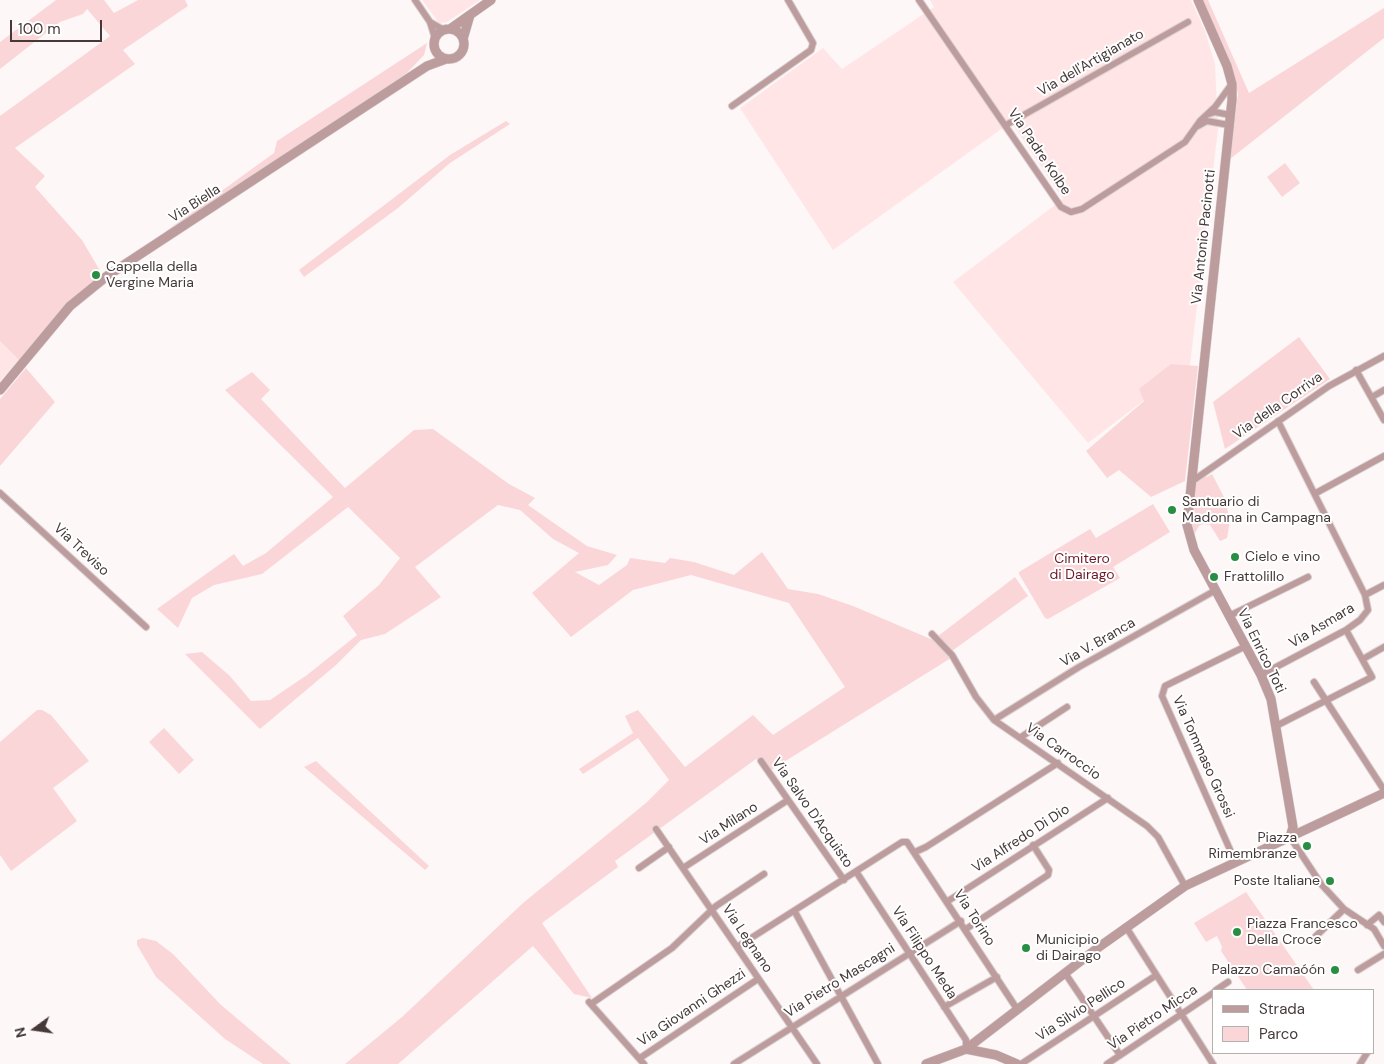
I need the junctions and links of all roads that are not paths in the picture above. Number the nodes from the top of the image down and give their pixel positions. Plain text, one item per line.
1 (415, 0) edge
2 (491, 0) edge
3 (788, 0) edge
4 (919, 0) edge
5 (1198, 0) edge
6 (470, 15) junction
7 (430, 22) junction
8 (1188, 22) dead end
9 (447, 29) junction
10 (435, 38) junction
11 (464, 40) junction
12 (435, 50) junction
13 (446, 59) junction
14 (427, 66) junction
15 (1232, 84) junction
16 (732, 106) dead end
17 (1206, 115) junction
18 (1230, 120) junction
19 (1006, 125) junction
20 (1197, 126) junction
21 (1384, 356) edge
22 (1356, 370) junction
23 (0, 390) edge
24 (1384, 390) edge
25 (1372, 397) junction
26 (1384, 420) edge
27 (1278, 421) junction
28 (1384, 456) edge
29 (1190, 483) junction
30 (0, 493) edge
31 (1316, 493) junction
32 (1308, 577) dead end
33 (1384, 585) edge
34 (1216, 590) junction
35 (1365, 595) junction
36 (1230, 616) junction
37 (146, 626) dead end
38 (1346, 630) junction
39 (932, 634) dead end
40 (1246, 646) junction
41 (1384, 647) edge
42 (1363, 659) junction
43 (1261, 675) junction
44 (1314, 682) dead end
45 (1326, 701) junction
46 (1067, 707) dead end
47 (994, 720) junction
48 (1276, 726) junction
49 (1021, 737) junction
50 (760, 761) dead end
51 (1058, 763) junction
52 (1384, 791) edge
53 (1108, 798) junction
54 (788, 800) junction
55 (656, 829) dead end
56 (1290, 838) junction
57 (1033, 845) junction
58 (669, 848) junction
59 (915, 852) junction
60 (1235, 861) junction
61 (639, 868) dead end
62 (683, 868) junction
63 (857, 873) junction
64 (764, 874) dead end
65 (844, 880) junction
66 (1185, 886) junction
67 (948, 900) junction
68 (1344, 909) junction
69 (712, 910) junction
70 (795, 912) junction
71 (961, 921) junction
72 (1384, 922) edge
73 (1367, 925) junction
74 (1126, 927) junction
75 (966, 929) junction
76 (1316, 936) dead end
77 (1384, 946) edge
78 (737, 948) junction
79 (909, 953) junction
80 (1384, 954) edge
81 (1358, 970) dead end
82 (1065, 973) junction
83 (1155, 976) junction
84 (758, 978) junction
85 (997, 978) junction
86 (1228, 982) dead end
87 (1218, 989) edge
88 (1212, 993) edge
89 (840, 996) junction
90 (944, 1008) junction
91 (1018, 1008) junction
92 (1182, 1014) junction
93 (1094, 1016) junction
94 (792, 1027) junction
95 (966, 1049) junction
96 (1120, 1055) junction
97 (642, 1061) edge
98 (944, 1061) edge
99 (1212, 1062) edge
100 (734, 1064) edge
101 (817, 1064) edge
102 (878, 1064) edge
103 (926, 1064) edge
104 (1019, 1064) edge
105 (1107, 1064) edge
106 (1204, 1064) edge

1 - 7 street
2 - 6 street
3 - 16 street
4 - 19 street, Via Padre Kolbe
5 - 15 street, Via Antonio Pacinotti
6 - 9 street
6 - 11 street
7 - 9 street
7 - 10 street
8 - 19 street, Via dell'Artigianato
9 - 10 street
9 - 11 street
10 - 12 street
11 - 13 street
12 - 13 street
12 - 14 street
13 - 14 street, Via Biella
14 - 23 street, Via Biella
15 - 17 street, Via Padre Kolbe
15 - 18 street, Via Antonio Pacinotti
17 - 18 street
17 - 20 street, Via Padre Kolbe
18 - 20 street
18 - 29 street, Via Antonio Pacinotti
19 - 20 street, Via Padre Kolbe
21 - 22 street, Via della Corriva
22 - 25 street
22 - 27 street, Via della Corriva
24 - 25 street
25 - 26 street
27 - 29 street, Via della Corriva
27 - 31 street, Via Asmara
28 - 31 street
29 - 34 street, Via Enrico Toti
30 - 37 street, Via Treviso
31 - 35 street, Via Asmara
32 - 36 street
33 - 35 street
34 - 36 street, Via Enrico Toti
34 - 47 street, Via V. Branca
35 - 38 street, Via Asmara
36 - 40 street, Via Enrico Toti
38 - 42 street
38 - 43 street, Via Asmara
39 - 47 street, Via Carroccio
40 - 43 street, Via Enrico Toti
40 - 60 street, Via Tommaso Grossi
41 - 42 street
42 - 45 street
43 - 48 street, Via Enrico Toti
44 - 45 street
45 - 48 street
45 - 52 street
46 - 49 street
47 - 49 street, Via Carroccio
48 - 56 street, Via Enrico Toti
49 - 51 street, Via Carroccio
50 - 54 street, Via Salvo D'Acquisto
51 - 53 street, Via Carroccio
51 - 59 street
52 - 56 street
53 - 57 street, Via Alfredo Di Dio
53 - 66 street, Via Carroccio
54 - 62 street, Via Milano
54 - 65 street, Via Salvo D'Acquisto
55 - 58 street, Via Legnano
56 - 60 street
56 - 68 street
57 - 67 street, Via Alfredo Di Dio
57 - 75 street
58 - 61 street
58 - 62 street, Via Legnano
59 - 63 street, Via Torino
59 - 67 street, Via Torino
60 - 66 street
62 - 69 street, Via Legnano
63 - 65 street
63 - 79 street, Via Filippo Meda
64 - 69 street
65 - 70 street
66 - 74 street
67 - 71 street, Via Torino
68 - 73 street
68 - 76 street
69 - 78 street, Via Legnano
69 - 97 street
70 - 78 street
70 - 89 street
71 - 75 street, Via Torino
71 - 79 street, Via Pietro Mascagni
72 - 73 street
73 - 77 street
74 - 82 street
74 - 83 street
75 - 85 street, Via Torino
78 - 84 street, Via Legnano
79 - 89 street, Via Pietro Mascagni
79 - 90 street, Via Filippo Meda
80 - 81 street
82 - 91 street
82 - 93 street
83 - 92 street
83 - 93 street, Via Silvio Pellico
84 - 94 street, Via Legnano
84 - 97 street, Via Giovanni Ghezzi
85 - 90 street
85 - 91 street, Via Torino
86 - 87 street, Via Pietro Micca
88 - 92 street, Via Pietro Micca
89 - 94 street, Via Pietro Mascagni
89 - 102 street
90 - 95 street, Via Filippo Meda
91 - 95 street
92 - 96 street, Via Pietro Micca
92 - 99 street
93 - 96 street
93 - 104 street, Via Silvio Pellico
94 - 100 street, Via Pietro Mascagni
94 - 101 street, Via Legnano
95 - 98 street
95 - 104 street
96 - 105 street, Via Pietro Micca
98 - 103 street
99 - 106 street

